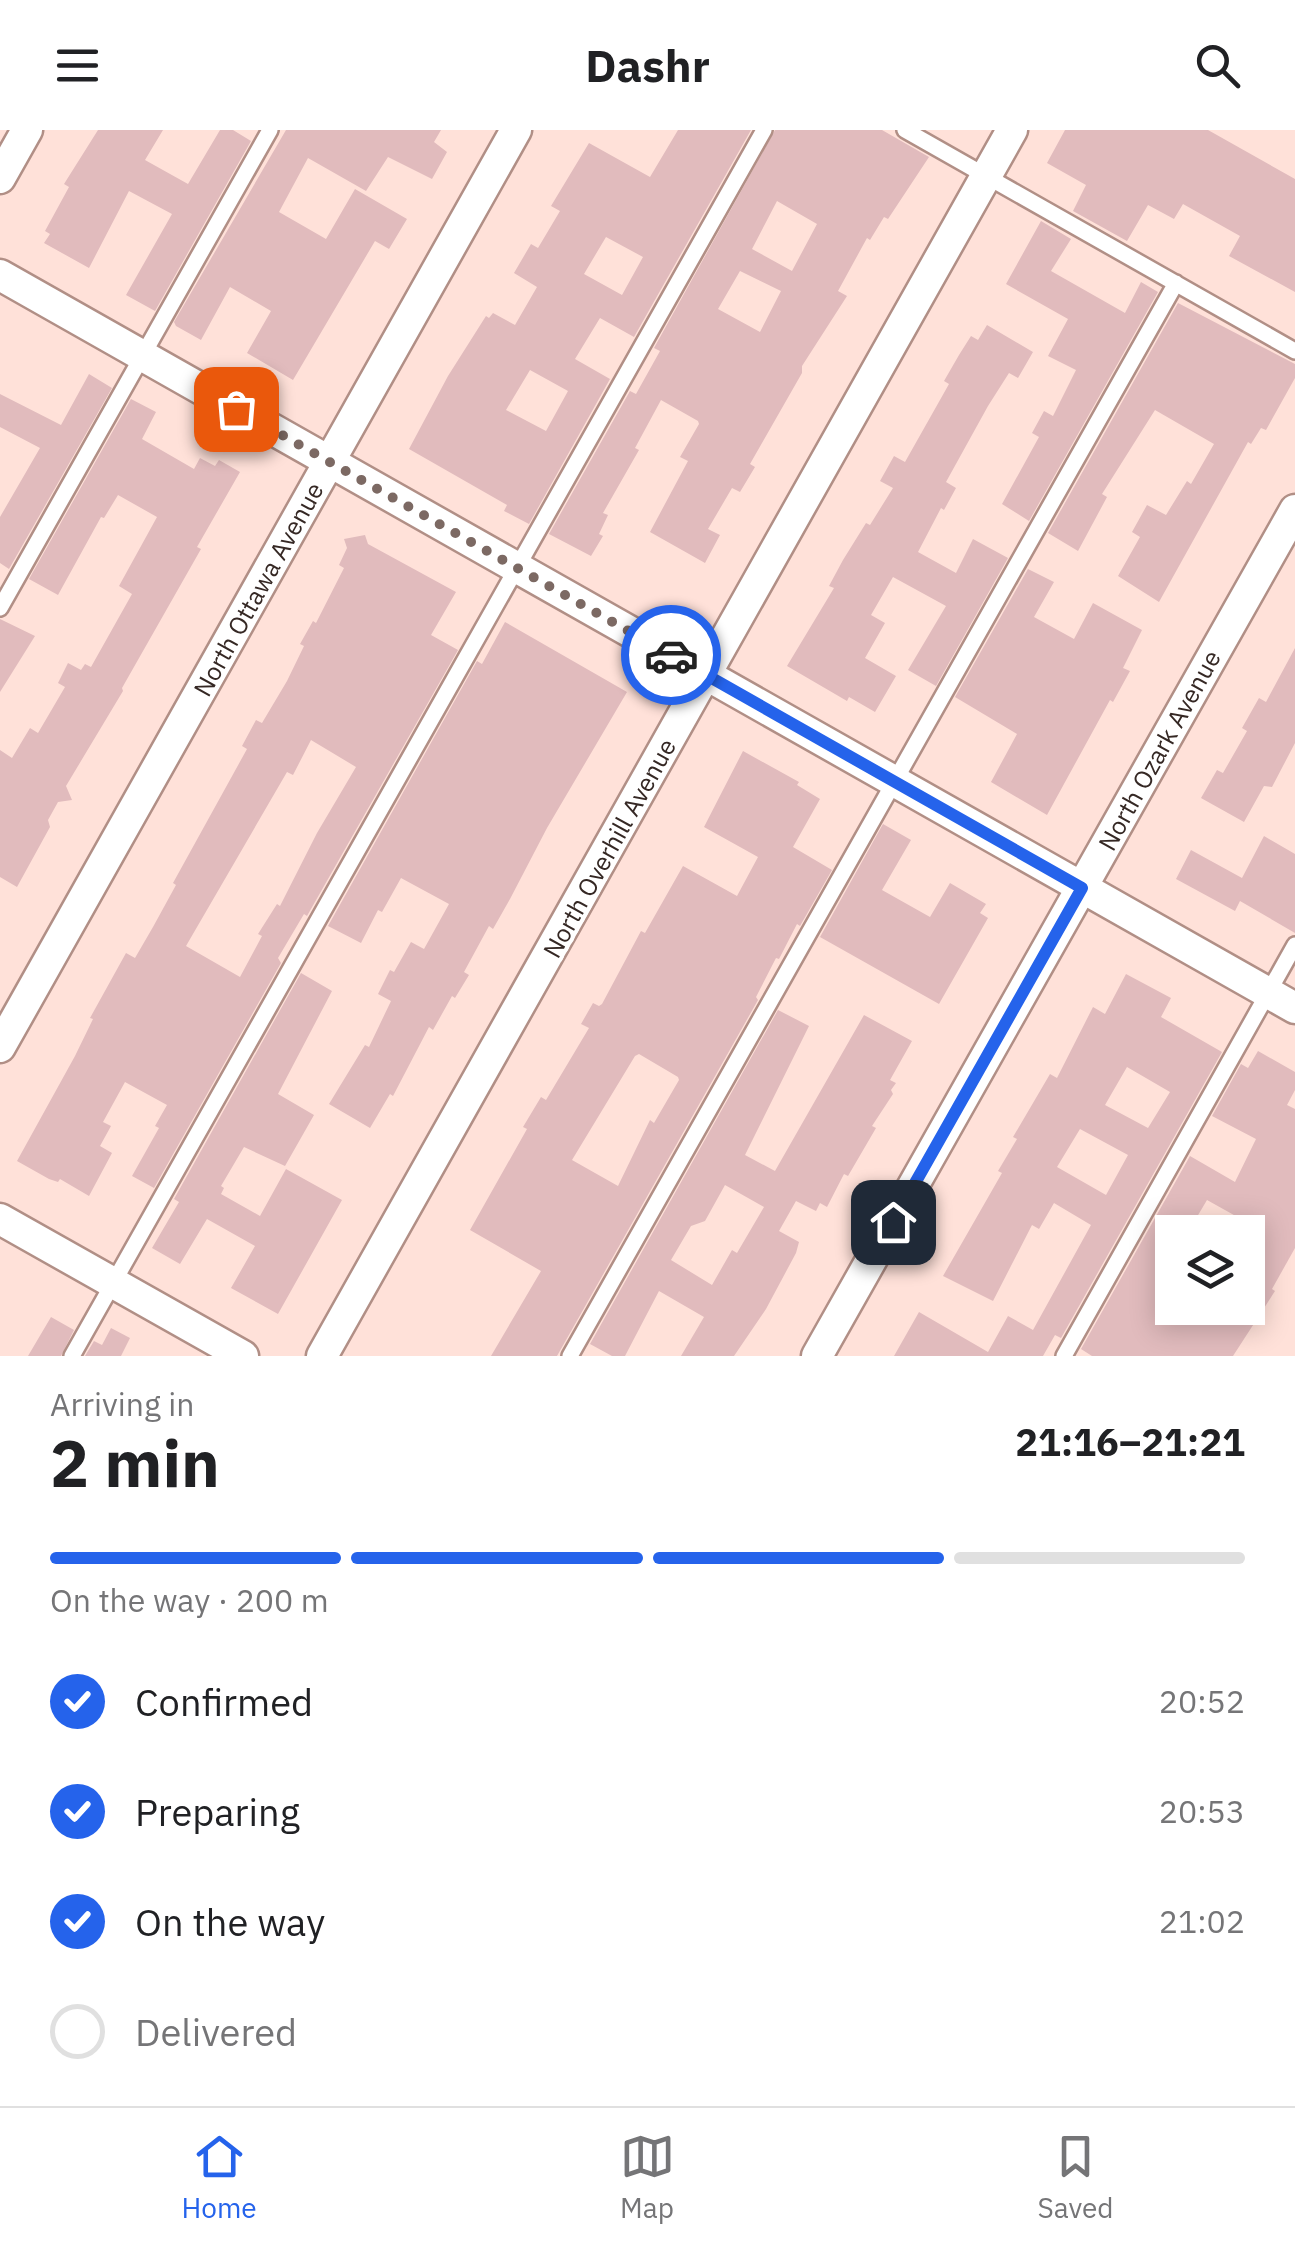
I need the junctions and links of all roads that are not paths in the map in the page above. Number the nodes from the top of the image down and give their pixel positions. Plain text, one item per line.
1 (27, 130) edge
2 (270, 130) edge
3 (516, 130) edge
4 (764, 130) edge
5 (905, 130) edge
6 (1012, 130) edge
7 (986, 176) junction
8 (0, 178) edge
9 (0, 274) edge
10 (1176, 283) junction
11 (1295, 350) edge
12 (143, 356) junction
13 (330, 462) junction
14 (1295, 510) edge
15 (517, 568) junction
16 (0, 608) edge
17 (707, 675) junction
18 (895, 781) junction
19 (1082, 888) junction
20 (1295, 945) edge
21 (1268, 993) junction
22 (1295, 1008) edge
23 (0, 1047) edge
24 (0, 1218) edge
25 (114, 1283) junction
26 (72, 1356) edge
27 (243, 1356) edge
28 (322, 1356) edge
29 (570, 1356) edge
30 (817, 1356) edge
31 (1064, 1356) edge

1 - 8 street
2 - 12 lane
3 - 13 street, North Ottawa Avenue
4 - 15 lane
5 - 7 lane
6 - 7 street, North Overhill Avenue
7 - 10 lane
7 - 17 street, North Overhill Avenue
9 - 12 street
10 - 11 lane
10 - 18 lane
12 - 13 street
12 - 16 lane
13 - 15 street
13 - 23 street, North Ottawa Avenue
14 - 19 street, North Ozark Avenue
15 - 17 street
15 - 25 lane
17 - 18 street
17 - 28 street, North Overhill Avenue
18 - 19 street
18 - 29 lane
19 - 21 street
19 - 30 street, North Ozark Avenue
20 - 21 lane
21 - 22 street
21 - 31 lane
24 - 25 street
25 - 26 lane
25 - 27 street

